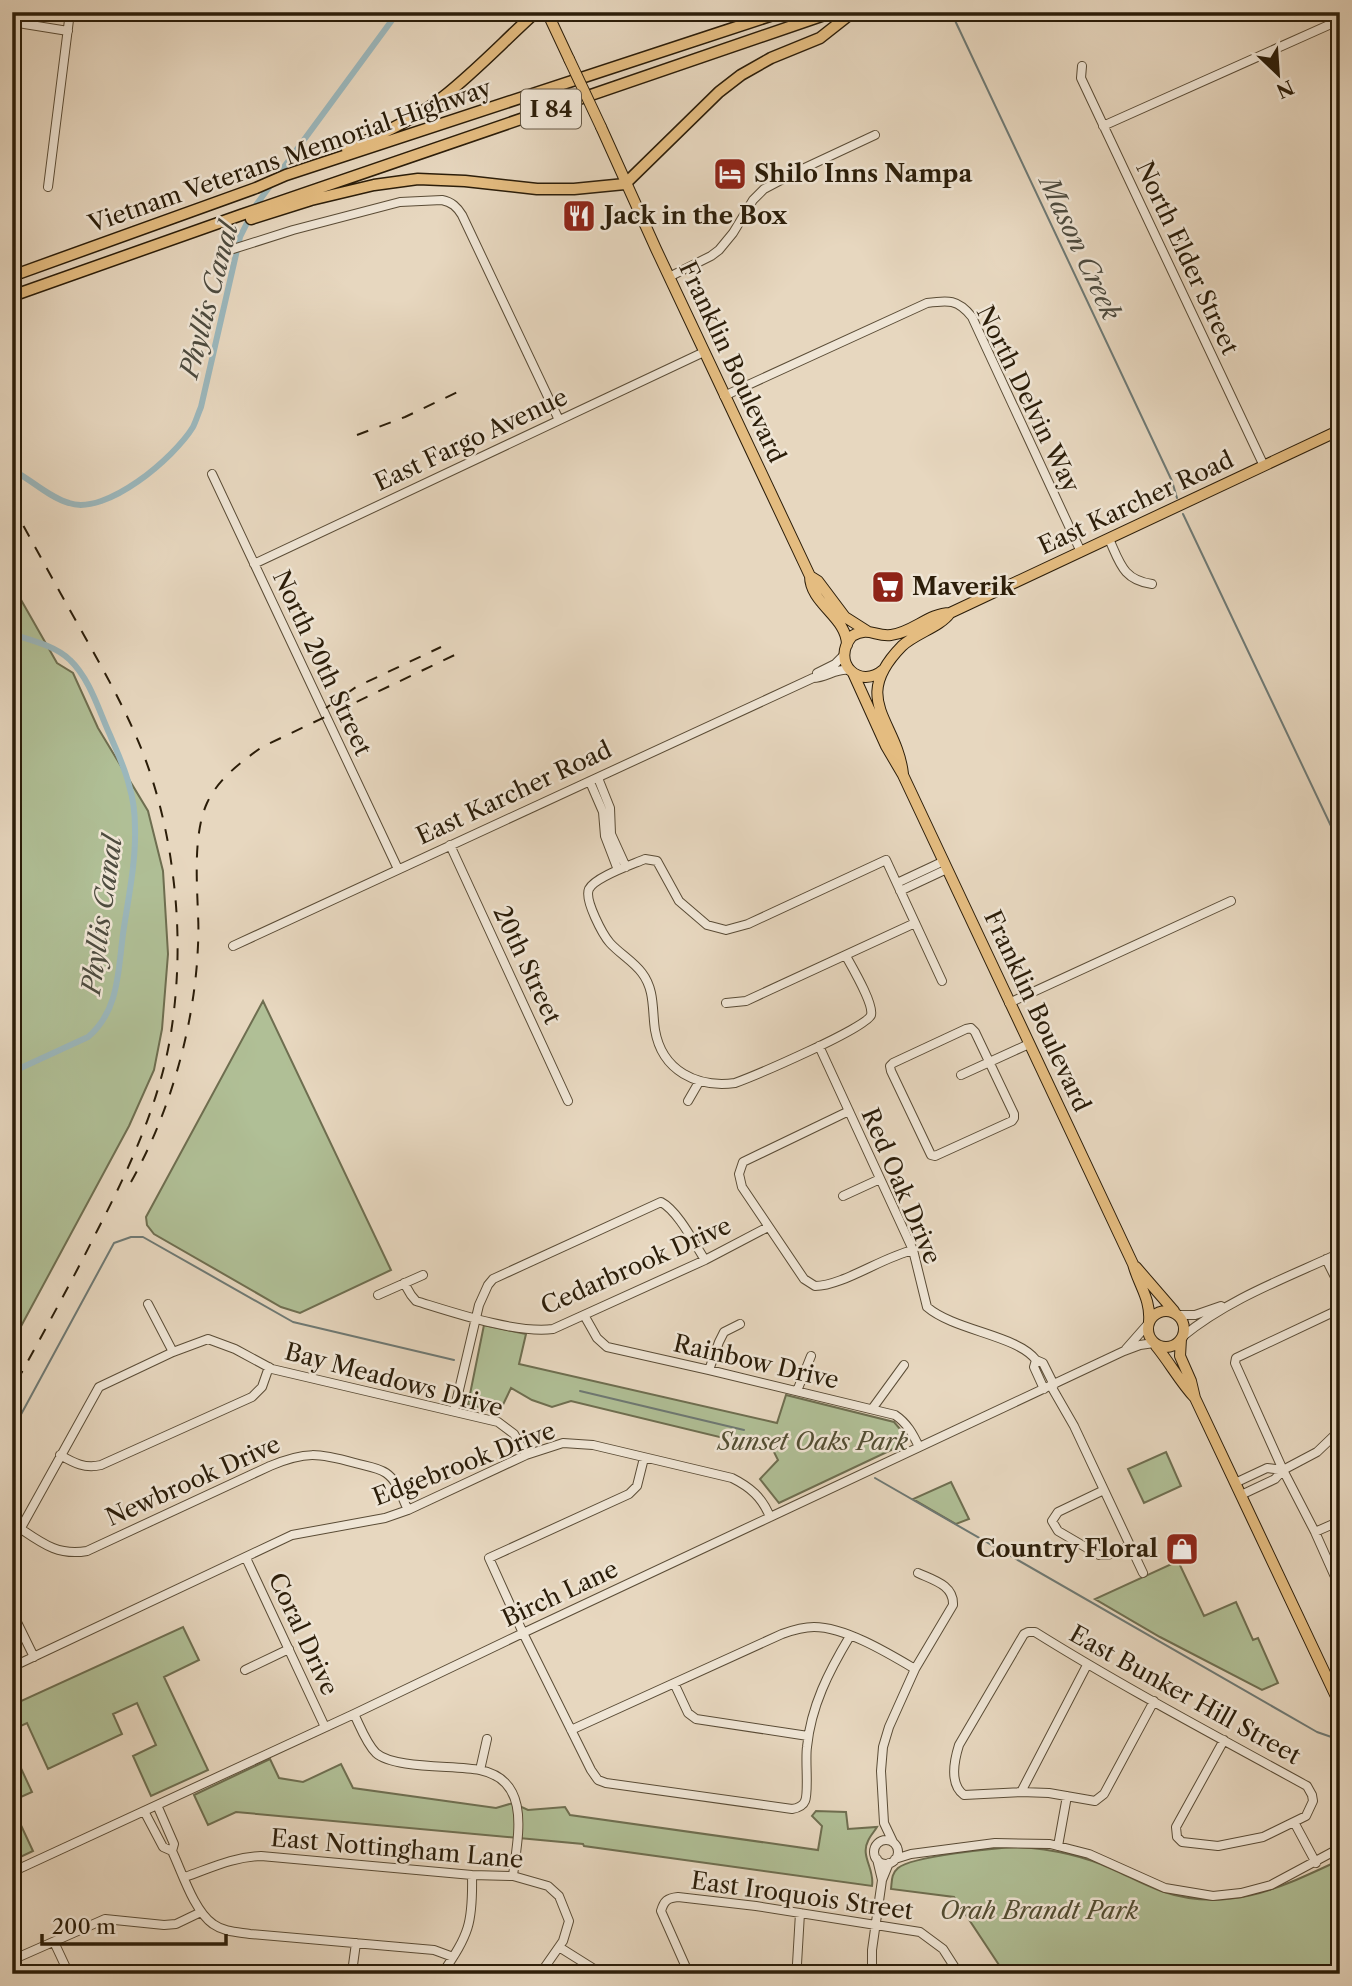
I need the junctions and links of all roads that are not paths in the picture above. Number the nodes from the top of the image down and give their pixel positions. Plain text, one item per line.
1 (70, 12) edge
2 (536, 12) edge
3 (547, 12) edge
4 (782, 12) edge
5 (834, 12) edge
6 (853, 12) edge
7 (1340, 20) edge
8 (12, 22) edge
9 (68, 31) junction
10 (1082, 66) dead end
11 (1103, 126) junction
12 (875, 135) dead end
13 (286, 175) junction
14 (625, 184) junction
15 (48, 187) dead end
16 (267, 210) junction
17 (230, 250) dead end
18 (12, 276) edge
19 (669, 277) junction
20 (12, 296) edge
21 (704, 352) junction
22 (724, 396) junction
23 (559, 420) junction
24 (1340, 430) edge
25 (1264, 466) junction
26 (212, 474) dead end
27 (1109, 539) junction
28 (1081, 552) junction
29 (254, 564) junction
30 (810, 576) junction
31 (1152, 584) dead end
32 (950, 613) junction
33 (867, 631) junction
34 (882, 635) junction
35 (845, 650) junction
36 (885, 666) junction
37 (851, 672) junction
38 (813, 678) junction
39 (903, 775) junction
40 (594, 780) junction
41 (450, 845) junction
42 (946, 865) junction
43 (398, 869) junction
44 (622, 869) junction
45 (898, 887) junction
46 (1231, 901) dead end
47 (915, 923) junction
48 (233, 946) dead end
49 (846, 956) junction
50 (942, 981) dead end
51 (726, 1003) dead end
52 (1009, 1003) junction
53 (1029, 1044) junction
54 (819, 1046) junction
55 (989, 1062) junction
56 (961, 1075) dead end
57 (699, 1082) junction
58 (568, 1101) dead end
59 (688, 1101) dead end
60 (849, 1111) junction
61 (880, 1179) junction
62 (843, 1196) dead end
63 (768, 1227) junction
64 (912, 1250) junction
65 (1338, 1257) edge
66 (1326, 1259) junction
67 (705, 1260) junction
68 (1133, 1264) junction
69 (423, 1275) dead end
70 (404, 1283) junction
71 (1340, 1287) edge
72 (378, 1295) dead end
73 (1234, 1302) junction
74 (148, 1304) dead end
75 (1340, 1309) edge
76 (584, 1315) junction
77 (1177, 1315) junction
78 (476, 1318) junction
79 (1148, 1323) junction
80 (740, 1324) dead end
81 (1182, 1338) junction
82 (1155, 1344) junction
83 (1124, 1351) junction
84 (173, 1352) junction
85 (811, 1356) dead end
86 (904, 1365) dead end
87 (269, 1367) junction
88 (709, 1370) junction
89 (1050, 1387) junction
90 (797, 1391) junction
91 (1195, 1398) junction
92 (872, 1409) junction
93 (454, 1411) junction
94 (1340, 1430) edge
95 (919, 1447) junction
96 (60, 1455) junction
97 (526, 1455) junction
98 (644, 1458) junction
99 (1283, 1470) junction
100 (1235, 1483) junction
101 (1104, 1490) junction
102 (1241, 1495) junction
103 (408, 1510) junction
104 (770, 1517) junction
105 (1340, 1521) edge
106 (21, 1529) junction
107 (1315, 1532) junction
108 (12, 1544) edge
109 (1130, 1545) junction
110 (246, 1558) junction
111 (918, 1573) dead end
112 (1143, 1573) dead end
113 (1340, 1588) edge
114 (12, 1612) edge
115 (523, 1633) junction
116 (850, 1636) junction
117 (289, 1649) junction
118 (34, 1657) junction
119 (1087, 1665) junction
120 (12, 1667) edge
121 (915, 1668) junction
122 (245, 1670) dead end
123 (674, 1683) junction
124 (1154, 1702) junction
125 (1340, 1705) edge
126 (354, 1714) junction
127 (325, 1727) junction
128 (571, 1730) junction
129 (808, 1736) junction
130 (487, 1739) dead end
131 (1224, 1740) junction
132 (480, 1770) junction
133 (1021, 1791) junction
134 (1067, 1796) junction
135 (157, 1805) junction
136 (144, 1811) junction
137 (1294, 1822) junction
138 (884, 1823) junction
139 (895, 1845) junction
140 (877, 1846) junction
141 (1058, 1846) junction
142 (1339, 1850) edge
143 (173, 1851) junction
144 (911, 1854) junction
145 (877, 1859) junction
146 (892, 1861) junction
147 (1316, 1863) junction
148 (12, 1872) edge
149 (472, 1875) junction
150 (185, 1877) junction
151 (513, 1877) junction
152 (882, 1880) junction
153 (201, 1912) junction
154 (800, 1913) junction
155 (876, 1924) junction
156 (54, 1942) junction
157 (356, 1943) junction
158 (559, 1947) junction
159 (453, 1957) junction
160 (12, 1960) edge
161 (594, 1969) dead end
162 (69, 1974) edge
163 (349, 1974) edge
164 (442, 1974) edge
165 (540, 1974) edge
166 (689, 1974) edge
167 (799, 1974) edge
168 (872, 1974) edge
169 (959, 1974) edge

1 - 9 street
2 - 13 highway
3 - 14 main road, Franklin Boulevard, bridge
4 - 13 highway, Vietnam Veterans Memorial Highway / I 84
5 - 16 highway, Vietnam Veterans Memorial Highway / I 84
6 - 14 highway
7 - 11 street
8 - 9 street
9 - 15 street
10 - 11 street, North Elder Street
11 - 25 street, North Elder Street
12 - 19 street
13 - 18 highway, Vietnam Veterans Memorial Highway / I 84
14 - 16 highway
14 - 19 main road, Franklin Boulevard
16 - 20 highway, Vietnam Veterans Memorial Highway
17 - 23 street
19 - 21 main road, Franklin Boulevard
21 - 22 main road, Franklin Boulevard
21 - 23 street, East Fargo Avenue
22 - 28 street, North Delvin Way
22 - 30 main road, Franklin Boulevard
23 - 29 street, East Fargo Avenue
24 - 25 main road, East Karcher Road
25 - 27 main road, East Karcher Road
26 - 29 street, North 20th Street
27 - 28 main road, East Karcher Road
27 - 31 street
28 - 32 main road, East Karcher Road
29 - 43 street, North 20th Street
30 - 33 main road, Franklin Boulevard
30 - 35 main road, Franklin Boulevard
32 - 34 main road
32 - 36 main road
33 - 34 main road, Franklin Boulevard
33 - 35 main road
34 - 36 main road, Franklin Boulevard
35 - 37 main road, Franklin Boulevard
35 - 38 street
36 - 37 main road
36 - 39 main road, Franklin Boulevard
37 - 38 street
37 - 39 main road, Franklin Boulevard
38 - 40 street, East Karcher Road
39 - 42 main road, Franklin Boulevard
40 - 41 street, East Karcher Road
40 - 44 street
41 - 43 street, East Karcher Road
41 - 58 street, 20th Street
42 - 45 street
42 - 52 main road, Franklin Boulevard
43 - 48 street, East Karcher Road
44 - 45 street
44 - 57 street
45 - 47 street
46 - 52 street
47 - 49 street
47 - 50 street
49 - 51 street
49 - 54 street
52 - 53 main road, Franklin Boulevard
53 - 55 street
53 - 68 main road, Franklin Boulevard
54 - 57 street
54 - 60 street, Red Oak Drive
55 - 55 street
55 - 56 street
57 - 59 street
60 - 61 street, Red Oak Drive
60 - 63 street
61 - 62 street
61 - 64 street, Red Oak Drive
63 - 64 street
63 - 67 street, Cedarbrook Drive
64 - 89 street, Red Oak Drive
65 - 66 street
66 - 71 street
66 - 73 street
67 - 76 street, Cedarbrook Drive
67 - 78 street
68 - 77 main road, Franklin Boulevard
68 - 79 main road, Franklin Boulevard
69 - 70 street
70 - 72 street
70 - 78 street, Cedarbrook Drive
73 - 77 street
73 - 81 street
74 - 84 street
75 - 99 street
76 - 78 street, Cedarbrook Drive
76 - 88 street, Rainbow Drive
77 - 79 main road
77 - 81 main road
78 - 93 street
79 - 82 main road
79 - 83 street, Birch Lane
80 - 88 street
81 - 82 main road
81 - 91 main road
82 - 83 street, Birch Lane
82 - 91 main road
83 - 89 street, Birch Lane
84 - 87 street, Bay Meadows Drive
84 - 96 street, Bay Meadows Drive
85 - 90 street
86 - 92 street
87 - 93 street, Bay Meadows Drive
87 - 96 street
88 - 90 street, Rainbow Drive
89 - 95 street, Birch Lane
89 - 101 street, Red Oak Drive
90 - 92 street, Rainbow Drive
91 - 100 main road
92 - 95 street, Rainbow Drive
93 - 97 street, Bay Meadows Drive
94 - 99 street
95 - 104 street, Birch Lane
96 - 106 street, Bay Meadows Drive
97 - 98 street, Edgebrook Drive
97 - 103 street, Edgebrook Drive
98 - 104 street, Edgebrook Drive
98 - 115 street
99 - 100 street
99 - 102 street
99 - 107 street
100 - 102 main road
101 - 109 street, Red Oak Drive
101 - 109 street
102 - 125 main road
103 - 106 street, Newbrook Drive
103 - 110 street, Edgebrook Drive
104 - 115 street, Birch Lane
105 - 107 street
106 - 108 street, Bay Meadows Drive
107 - 113 street
109 - 112 street, Red Oak Drive
110 - 117 street, Coral Drive
110 - 118 street, Edgebrook Drive
111 - 121 street
114 - 118 street
115 - 126 street, Birch Lane
115 - 128 street
116 - 121 street
116 - 123 street
116 - 129 street
117 - 122 street
117 - 127 street, Coral Drive
118 - 120 street, Edgebrook Drive
119 - 124 street, East Bunker Hill Street
119 - 133 street
119 - 133 street, East Bunker Hill Street
121 - 138 street
123 - 128 street
123 - 129 street
124 - 131 street, East Bunker Hill Street
124 - 134 street
126 - 127 street, Birch Lane
126 - 132 street
127 - 135 street, Birch Lane
128 - 129 street
130 - 132 street
131 - 137 street, East Bunker Hill Street
131 - 137 street
132 - 151 street
133 - 134 street
134 - 141 street
135 - 136 street, Birch Lane
135 - 143 street
136 - 143 street
136 - 148 street, Birch Lane
137 - 147 street
138 - 139 street
138 - 140 street
139 - 140 street
139 - 144 street
139 - 146 street
140 - 145 street
141 - 144 street
141 - 147 street
142 - 147 street
143 - 150 street
144 - 146 street
145 - 146 street
145 - 152 street
146 - 152 street
149 - 150 street, East Nottingham Lane
149 - 151 street, East Nottingham Lane
149 - 159 street
150 - 153 street
151 - 158 street, East Nottingham Lane
152 - 155 street
153 - 156 street
153 - 157 street
154 - 155 street, East Iroquois Street
154 - 166 street, East Iroquois Street
154 - 167 street
155 - 168 street
155 - 169 street, East Iroquois Street
156 - 160 street
156 - 162 street
157 - 159 street
157 - 163 street
158 - 161 street
158 - 165 street, East Nottingham Lane
159 - 164 street

